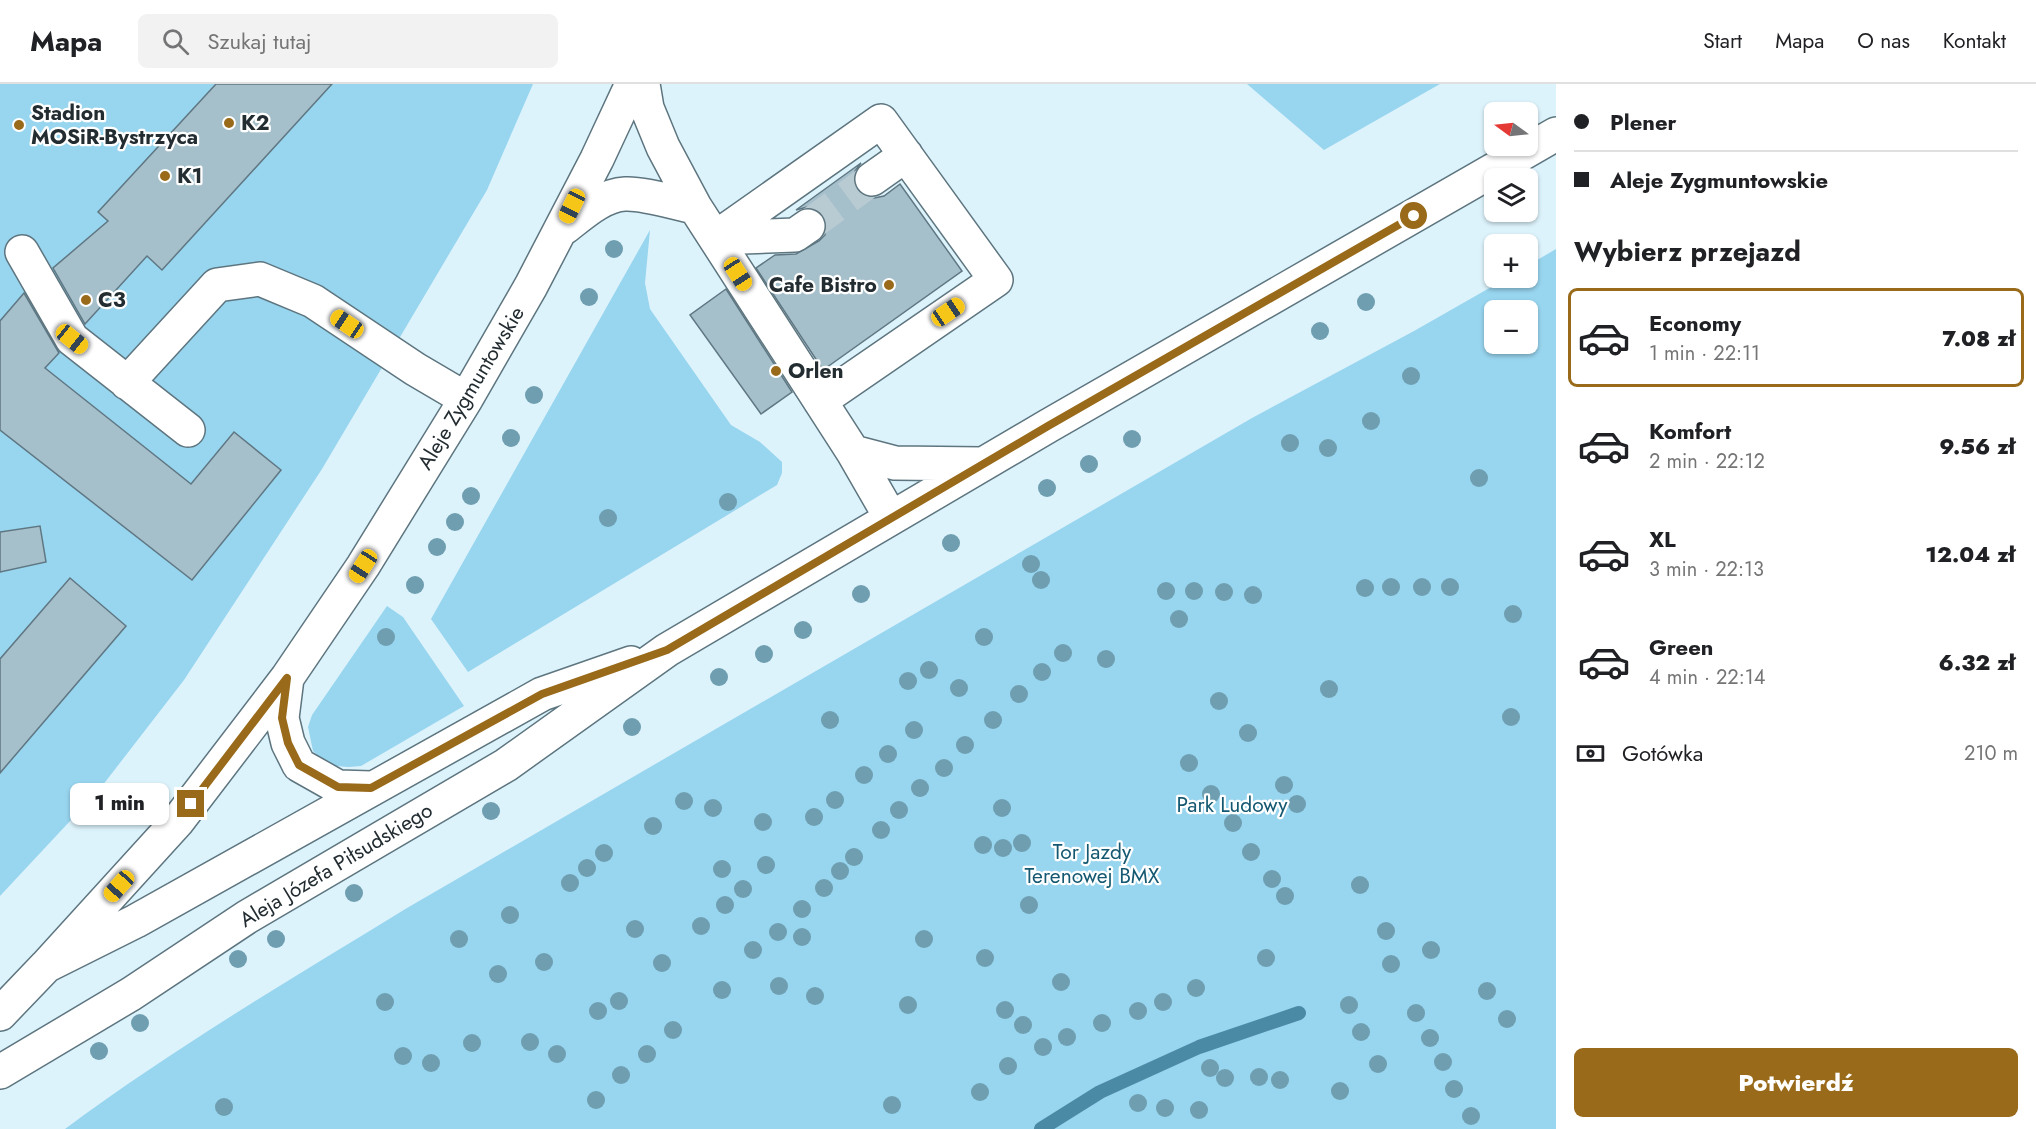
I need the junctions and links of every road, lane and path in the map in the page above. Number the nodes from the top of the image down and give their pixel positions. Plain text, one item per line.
1 (632, 84) edge
2 (643, 84) edge
3 (1556, 135) edge
4 (906, 155) junction
5 (872, 179) tunnel mouth
6 (695, 207) junction
7 (808, 226) tunnel mouth
8 (560, 231) junction
9 (715, 238) junction
10 (22, 252) dead end
11 (127, 383) junction
12 (466, 399) junction
13 (820, 400) junction
14 (188, 430) dead end
15 (853, 452) junction
16 (984, 464) junction
17 (891, 518) junction
18 (667, 650) junction
19 (287, 678) junction
20 (371, 788) junction
21 (46, 966) junction
22 (5, 999) edge
23 (0, 1072) edge

1 - 8 street, Aleje Zygmuntowskie
2 - 6 street
3 - 16 street, Aleja Józefa Piłsudskiego
4 - 5 street
4 - 9 street
4 - 13 street
6 - 8 street
6 - 9 street
7 - 9 street
8 - 12 street, Aleje Zygmuntowskie
9 - 13 street
10 - 11 street
11 - 12 street
11 - 14 street
12 - 19 street, Aleje Zygmuntowskie
13 - 15 street
15 - 16 street
15 - 17 street
16 - 17 street, Aleja Józefa Piłsudskiego
17 - 18 street, Aleja Józefa Piłsudskiego
18 - 20 street, Aleja Józefa Piłsudskiego
18 - 23 street, Aleja Józefa Piłsudskiego
19 - 20 street, Aleje Zygmuntowskie
19 - 21 street, Aleje Zygmuntowskie
20 - 21 street, Aleja Józefa Piłsudskiego
21 - 22 street, Aleja Józefa Piłsudskiego

